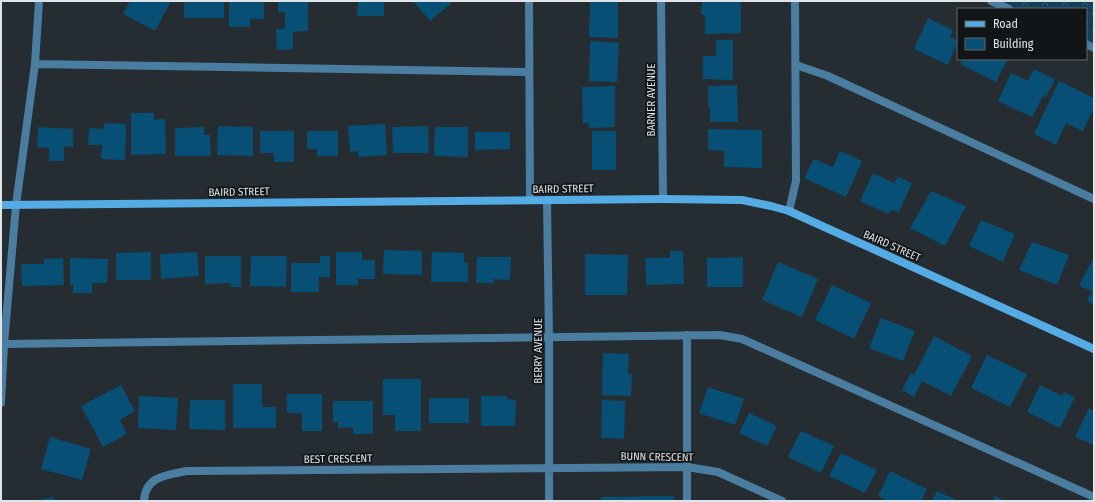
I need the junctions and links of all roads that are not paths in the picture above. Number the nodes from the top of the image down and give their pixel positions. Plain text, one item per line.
1 (39, 1) edge
2 (529, 1) edge
3 (661, 1) edge
4 (795, 1) edge
5 (991, 1) edge
6 (1007, 8) edge
7 (35, 64) junction
8 (796, 65) junction
9 (530, 72) junction
10 (663, 198) junction
11 (1094, 199) edge
12 (530, 200) junction
13 (547, 200) junction
14 (1, 205) edge
15 (16, 205) junction
16 (789, 211) junction
17 (688, 335) junction
18 (549, 337) junction
19 (4, 344) junction
20 (1094, 349) edge
21 (1, 403) edge
22 (687, 467) junction
23 (549, 468) junction
24 (1094, 497) edge
25 (144, 501) edge
26 (549, 501) edge
27 (687, 501) edge
28 (782, 501) edge

1 - 7 street
2 - 9 street
3 - 10 street, BARNER AVENUE
4 - 8 street
5 - 6 street
7 - 9 street
7 - 15 street
8 - 11 street
8 - 16 street
9 - 12 street
10 - 13 street, BAIRD STREET
10 - 16 street, BAIRD STREET
12 - 13 street, BAIRD STREET
12 - 15 street, BAIRD STREET
13 - 18 street, BERRY AVENUE
14 - 15 street, BAIRD STREET
15 - 19 street
16 - 20 street, BAIRD STREET
17 - 18 street
17 - 22 street
17 - 24 street
18 - 19 street
18 - 23 street, BERRY AVENUE
19 - 21 street
22 - 23 street, BUNN CRESCENT
22 - 27 street
22 - 28 street, BUNN CRESCENT
23 - 25 street, BEST CRESCENT
23 - 26 street, BERRY AVENUE

